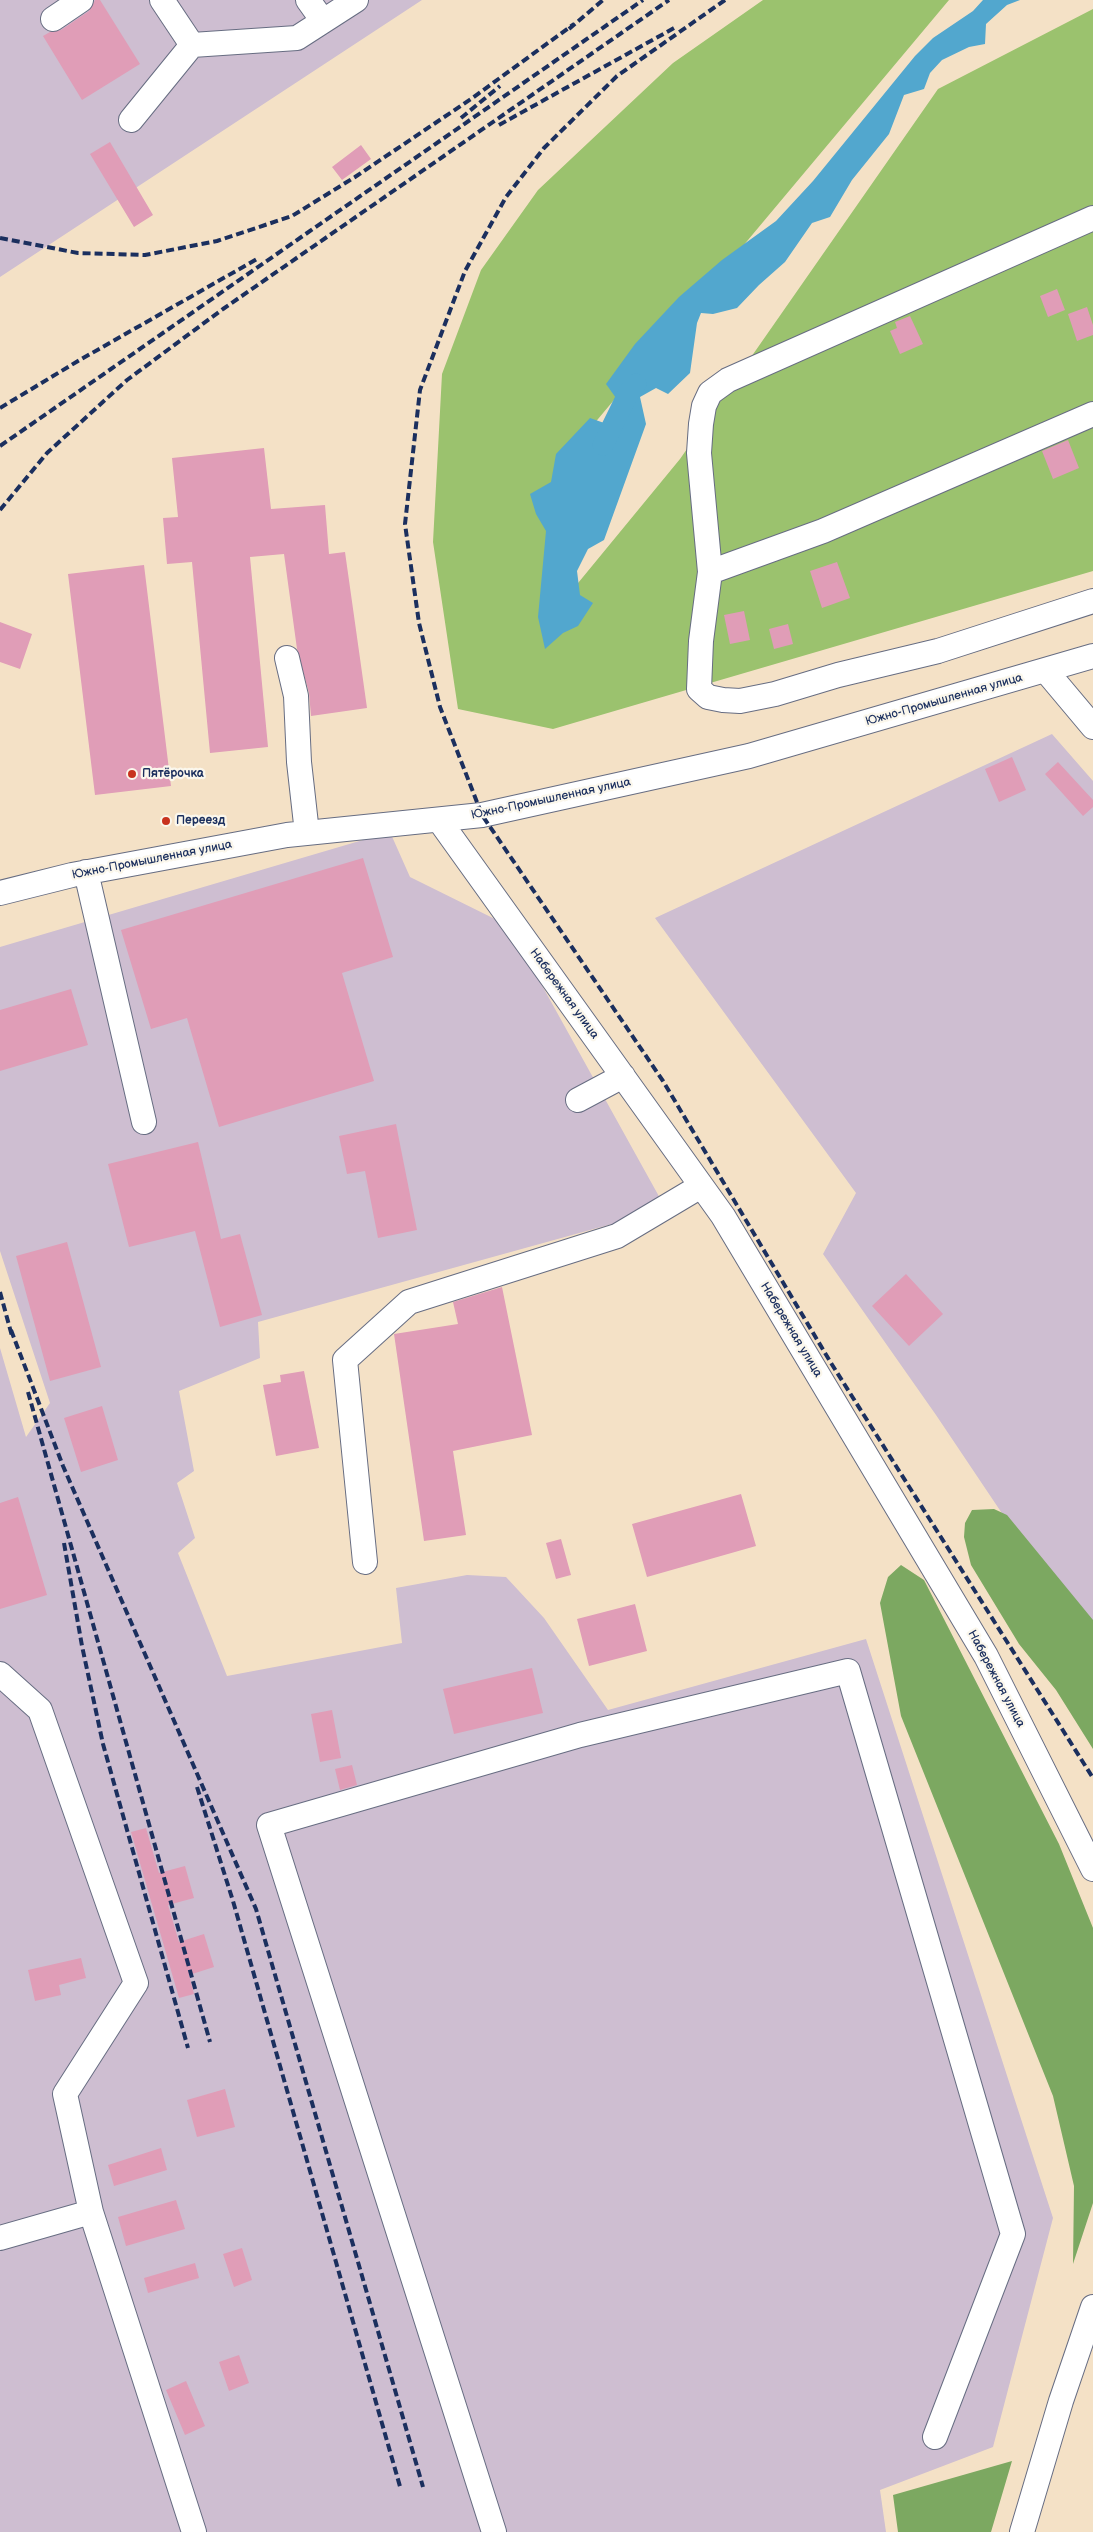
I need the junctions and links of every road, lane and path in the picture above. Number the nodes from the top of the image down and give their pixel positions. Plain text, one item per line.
1 (82, 0) edge
2 (162, 0) edge
3 (308, 0) edge
4 (356, 0) edge
5 (53, 19) dead end
6 (323, 21) junction
7 (192, 45) junction
8 (131, 120) dead end
9 (1093, 218) edge
10 (1093, 414) edge
11 (710, 572) junction
12 (1093, 601) edge
13 (1093, 656) edge
14 (288, 658) dead end
15 (1046, 671) junction
16 (1093, 727) edge
17 (440, 820) junction
18 (307, 833) junction
19 (86, 872) junction
20 (0, 893) edge
21 (622, 1076) junction
22 (578, 1100) dead end
23 (144, 1122) dead end
24 (701, 1186) junction
25 (365, 1562) dead end
26 (0, 1674) edge
27 (1093, 1869) edge
28 (91, 2212) junction
29 (0, 2238) edge
30 (1093, 2307) edge
31 (935, 2437) dead end
32 (194, 2532) edge
33 (494, 2532) edge
34 (1022, 2532) edge

1 - 5 street
2 - 7 street
3 - 6 street
4 - 6 street
6 - 7 street
7 - 8 street
9 - 11 street
10 - 11 street
11 - 12 street
13 - 15 street, Южно-Промышленная улица
14 - 18 street
15 - 16 street
15 - 17 street, Южно-Промышленная улица
17 - 18 street, Южно-Промышленная улица
17 - 21 street, Набережная улица
18 - 19 street, Южно-Промышленная улица
19 - 20 street, Южно-Промышленная улица
19 - 23 street
21 - 22 street
21 - 24 street, Набережная улица
24 - 25 street
24 - 27 street, Набережная улица
26 - 28 street
28 - 29 street
28 - 32 street
30 - 34 street
31 - 33 street

